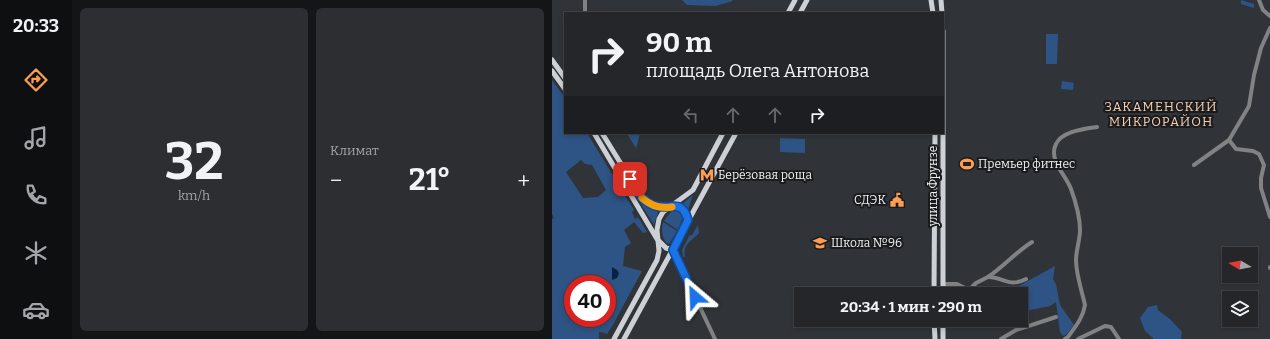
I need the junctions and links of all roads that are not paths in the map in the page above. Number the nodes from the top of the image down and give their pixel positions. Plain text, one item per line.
1 (585, 0) edge
2 (795, 0) edge
3 (807, 0) edge
4 (931, 0) edge
5 (941, 0) edge
6 (1259, 0) edge
7 (1264, 0) edge
8 (1261, 6) junction
9 (585, 12) edge
10 (789, 12) edge
11 (801, 12) edge
12 (933, 12) edge
13 (942, 12) edge
14 (1270, 16) edge
15 (1270, 28) edge
16 (552, 60) edge
17 (552, 71) edge
18 (564, 77) edge
19 (564, 88) edge
20 (1097, 127) dead end
21 (595, 134) edge
22 (603, 134) edge
23 (722, 134) edge
24 (735, 134) edge
25 (935, 134) edge
26 (944, 134) edge
27 (1229, 140) junction
28 (935, 142) junction
29 (944, 142) junction
30 (1194, 165) dead end
31 (944, 180) junction
32 (935, 181) junction
33 (669, 207) junction
34 (1270, 217) edge
35 (688, 220) junction
36 (657, 239) junction
37 (1032, 242) dead end
38 (673, 250) junction
39 (988, 277) junction
40 (1026, 279) dead end
41 (943, 284) joint
42 (934, 287) edge
43 (1056, 317) dead end
44 (934, 327) edge
45 (943, 327) edge
46 (614, 339) edge
47 (624, 339) edge
48 (715, 339) edge
49 (934, 339) edge
50 (943, 339) edge
51 (1001, 339) edge
52 (1065, 339) edge
53 (1078, 339) edge
54 (1119, 339) edge

1 - 9 street
2 - 10 main road
3 - 11 main road
4 - 12 main road
5 - 13 main road
6 - 8 street
7 - 8 street
8 - 14 street
15 - 27 street
16 - 18 main road
17 - 19 main road
20 - 52 street
21 - 36 main road
22 - 33 main road
23 - 33 main road
24 - 35 main road
25 - 28 main road, улица Фрунзе
26 - 29 main road, улица Фрунзе
27 - 30 street
27 - 34 street
28 - 29 main road
28 - 32 main road, улица Фрунзе
29 - 31 main road, улица Фрунзе
31 - 32 main road
31 - 41 main road, улица Фрунзе
32 - 42 main road, улица Фрунзе
33 - 35 main road
33 - 36 main road
35 - 38 main road
36 - 38 main road
36 - 46 main road
37 - 39 street
38 - 47 main road
38 - 48 street
39 - 40 street
39 - 41 street
43 - 51 street
44 - 49 main road
45 - 50 main road
53 - 54 street

